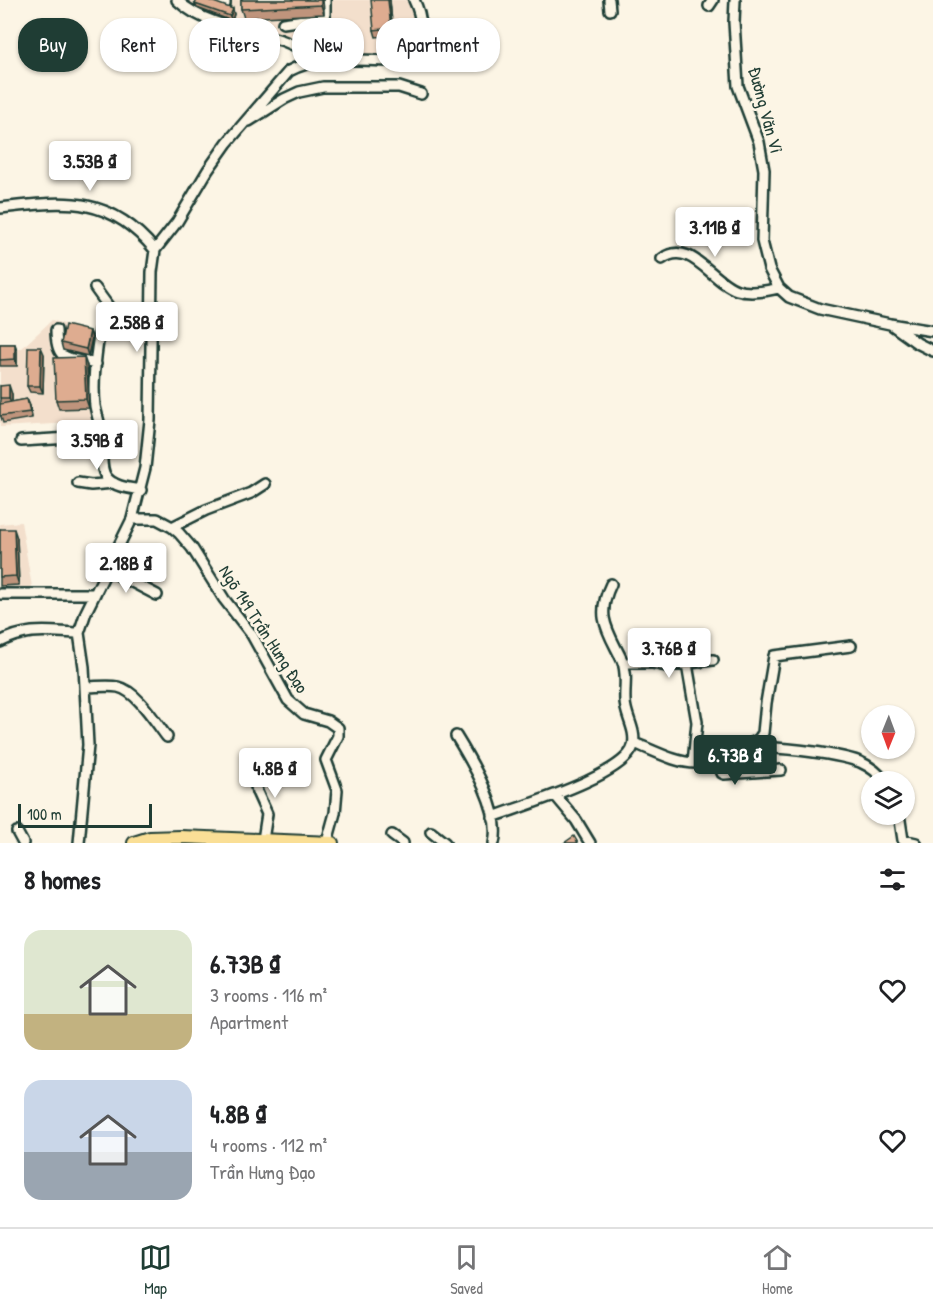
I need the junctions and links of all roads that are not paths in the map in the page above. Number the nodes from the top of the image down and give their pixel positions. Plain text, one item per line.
1 (177, 0) edge
2 (208, 0) edge
3 (225, 0) edge
4 (325, 0) edge
5 (414, 0) edge
6 (735, 0) edge
7 (283, 23) dead end
8 (292, 45) edge
9 (364, 60) edge
10 (292, 69) edge
11 (421, 94) dead end
12 (244, 123) junction
13 (0, 208) edge
14 (155, 250) junction
15 (662, 259) dead end
16 (95, 288) dead end
17 (779, 288) junction
18 (890, 324) junction
19 (56, 330) dead end
20 (933, 331) edge
21 (933, 351) edge
22 (96, 364) junction
23 (102, 436) junction
24 (21, 441) dead end
25 (78, 483) dead end
26 (114, 483) junction
27 (265, 484) dead end
28 (141, 490) junction
29 (132, 519) junction
30 (172, 527) junction
31 (106, 569) junction
32 (611, 584) dead end
33 (0, 594) edge
34 (95, 594) junction
35 (157, 595) dead end
36 (79, 633) junction
37 (0, 642) edge
38 (851, 646) dead end
39 (714, 660) dead end
40 (623, 663) junction
41 (687, 664) junction
42 (85, 687) junction
43 (456, 736) dead end
44 (167, 737) dead end
45 (634, 743) junction
46 (740, 749) junction
47 (255, 755) dead end
48 (718, 759) junction
49 (693, 763) junction
50 (781, 770) dead end
51 (873, 771) edge
52 (555, 795) junction
53 (493, 817) junction
54 (901, 825) edge
55 (18, 832) dead end
56 (431, 832) dead end
57 (392, 835) dead end
58 (263, 840) junction
59 (327, 842) edge
60 (23, 843) edge
61 (79, 843) edge
62 (134, 843) edge
63 (332, 843) edge
64 (403, 843) edge
65 (445, 843) edge
66 (494, 843) edge
67 (590, 843) edge
68 (916, 843) edge

1 - 8 street
2 - 3 street
4 - 7 street
5 - 9 street
6 - 17 street, Đường Văn Vỉ
10 - 12 street
11 - 12 street
12 - 14 street
13 - 14 street
14 - 28 street
15 - 17 street
16 - 22 street
17 - 18 street
18 - 20 street
18 - 21 street
19 - 22 street
22 - 23 street
23 - 24 street
23 - 26 street
25 - 26 street
26 - 28 street
27 - 30 street
28 - 29 street
29 - 30 street
29 - 31 street
30 - 59 street, Ngõ 149 Trần Hưng Đạo
31 - 34 street
31 - 35 street
32 - 40 street
33 - 34 street
34 - 36 street
36 - 37 street
36 - 42 street
38 - 46 street
39 - 41 street
40 - 41 street
40 - 45 street
41 - 49 street
42 - 44 street
42 - 61 street
43 - 53 street
45 - 49 street
45 - 52 street
46 - 48 street
46 - 51 street
47 - 58 street
48 - 49 street
48 - 50 street
52 - 53 street
52 - 67 street
53 - 66 street
54 - 68 street
55 - 60 street
56 - 65 street
57 - 64 street
58 - 59 main road
58 - 62 main road
59 - 63 main road

